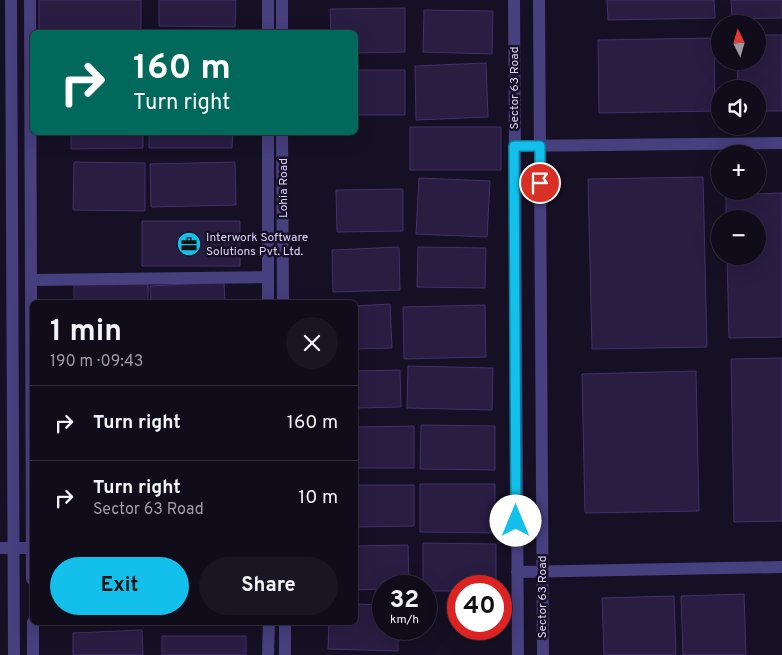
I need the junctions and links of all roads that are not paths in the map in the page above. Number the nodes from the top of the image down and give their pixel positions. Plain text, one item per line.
1 (11, 0) edge
2 (30, 0) edge
3 (268, 0) edge
4 (282, 0) edge
5 (514, 0) edge
6 (539, 0) edge
7 (30, 30) edge
8 (268, 30) edge
9 (282, 30) edge
10 (30, 135) edge
11 (268, 135) edge
12 (282, 135) edge
13 (782, 143) edge
14 (514, 146) junction
15 (540, 146) junction
16 (268, 277) junction
17 (31, 280) junction
18 (31, 300) edge
19 (268, 300) edge
20 (283, 300) edge
21 (0, 548) edge
22 (14, 548) junction
23 (30, 548) edge
24 (782, 567) edge
25 (542, 571) junction
26 (517, 572) junction
27 (33, 625) edge
28 (268, 625) edge
29 (285, 625) edge
30 (14, 655) edge
31 (33, 655) edge
32 (268, 655) edge
33 (285, 655) edge
34 (518, 655) edge
35 (543, 655) edge

1 - 22 street
2 - 7 street
3 - 8 street
4 - 9 street
5 - 14 street, Sector 63 Road
6 - 15 street, Sector 63 Road
10 - 17 street
11 - 16 street, Lohia Road
12 - 20 street, Lohia Road
13 - 15 street
14 - 15 street
14 - 26 street, Sector 63 Road
15 - 25 street, Sector 63 Road
16 - 17 street
16 - 19 street, Lohia Road
17 - 18 street
21 - 22 street
22 - 23 street
22 - 30 street
24 - 25 street
25 - 26 street
25 - 35 street, Sector 63 Road
26 - 34 street, Sector 63 Road
27 - 31 street
28 - 32 street
29 - 33 street

